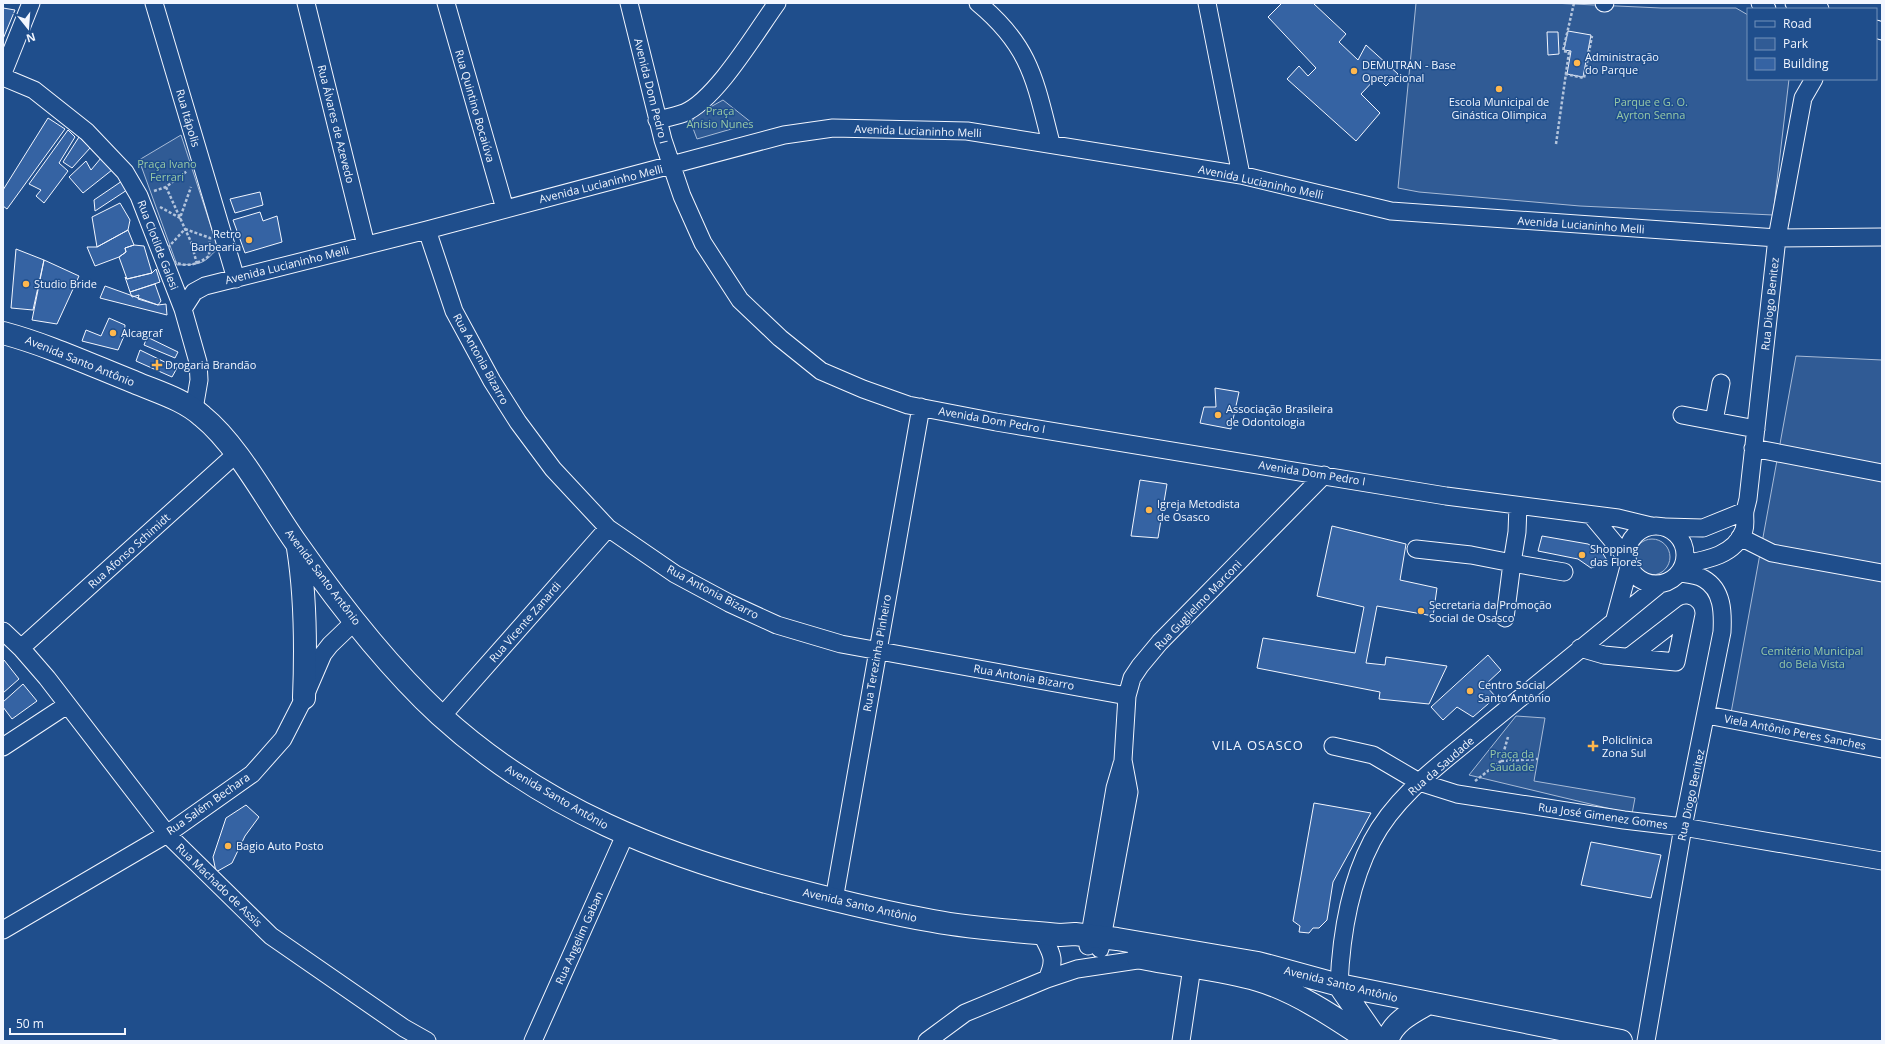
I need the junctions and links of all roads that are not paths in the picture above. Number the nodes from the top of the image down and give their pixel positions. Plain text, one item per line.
1 (31, 3) edge
2 (154, 3) edge
3 (306, 3) edge
4 (446, 3) edge
5 (629, 3) edge
6 (777, 3) edge
7 (978, 3) edge
8 (1207, 3) edge
9 (1794, 3) edge
10 (1816, 8) edge
11 (3, 74) edge
12 (3, 77) edge
13 (1799, 80) edge
14 (1813, 80) edge
15 (1803, 98) junction
16 (657, 120) junction
17 (1051, 143) junction
18 (672, 166) junction
19 (1241, 175) junction
20 (505, 209) junction
21 (427, 230) junction
22 (1777, 238) junction
23 (1882, 238) edge
24 (366, 245) junction
25 (236, 279) junction
26 (183, 309) junction
27 (3, 333) edge
28 (1721, 384) dead end
29 (921, 407) junction
30 (194, 409) junction
31 (1682, 415) dead end
32 (1714, 421) junction
33 (1756, 429) junction
34 (1753, 448) junction
35 (236, 454) junction
36 (1882, 473) edge
37 (1324, 475) junction
38 (1518, 506) junction
39 (1745, 511) junction
40 (1591, 515) junction
41 (1658, 527) junction
42 (608, 528) junction
43 (1740, 537) junction
44 (297, 545) junction
45 (1416, 549) dead end
46 (1512, 563) junction
47 (1628, 563) junction
48 (1682, 568) junction
49 (1564, 572) dead end
50 (1882, 573) edge
51 (1660, 584) junction
52 (1505, 618) dead end
53 (1615, 619) junction
54 (355, 621) junction
55 (3, 631) edge
56 (21, 648) junction
57 (1580, 648) junction
58 (877, 651) junction
59 (1629, 657) dead end
60 (1127, 696) junction
61 (304, 698) junction
62 (67, 705) junction
63 (1707, 715) junction
64 (442, 716) junction
65 (1332, 746) dead end
66 (3, 747) edge
67 (1882, 749) edge
68 (1419, 782) junction
69 (1683, 827) junction
70 (167, 834) junction
71 (625, 835) junction
72 (1882, 861) edge
73 (834, 900) junction
74 (3, 930) edge
75 (1051, 934) junction
76 (1095, 942) junction
77 (1144, 959) junction
78 (1192, 967) junction
79 (1047, 979) junction
80 (1339, 985) junction
81 (1427, 1004) junction
82 (428, 1041) edge
83 (533, 1041) edge
84 (927, 1041) edge
85 (1181, 1041) edge
86 (1370, 1041) edge
87 (1377, 1041) edge
88 (1387, 1041) edge
89 (1621, 1041) edge
90 (1646, 1041) edge

1 - 11 street
2 - 25 street, Rua Itápolis
3 - 24 street, Rua Álvares de Azevedo
4 - 20 street, Rua Quintino Bocaiúva
5 - 16 street, Avenida Dom Pedro I
6 - 16 street
7 - 17 street
8 - 19 street
9 - 10 street
12 - 26 street, Rua Clotilde Galesi
13 - 15 street, Rua Diogo Benitez
14 - 15 street, Rua Diogo Benitez
15 - 22 street, Rua Diogo Benitez
16 - 18 street, Avenida Dom Pedro I
17 - 18 street, Avenida Lucianinho Melli
17 - 19 street, Avenida Lucianinho Melli
18 - 20 street, Avenida Lucianinho Melli
18 - 29 street, Avenida Dom Pedro I
19 - 22 street, Avenida Lucianinho Melli
20 - 21 street, Avenida Lucianinho Melli
21 - 24 street, Avenida Lucianinho Melli
21 - 42 street, Rua Antonia Bizarro
22 - 23 street, Avenida Lucianinho Melli
22 - 33 street, Rua Diogo Benitez
24 - 25 street, Avenida Lucianinho Melli
25 - 26 street, Avenida Lucianinho Melli
26 - 30 street
27 - 30 main road, Avenida Santo Antônio
28 - 32 street
29 - 37 street, Avenida Dom Pedro I
29 - 58 street, Rua Terezinha Pinheiro
30 - 35 main road, Avenida Santo Antônio
31 - 32 street
32 - 33 street
33 - 34 street, Rua Diogo Benitez
34 - 36 street
34 - 39 street, Rua Diogo Benitez
35 - 44 main road, Avenida Santo Antônio
35 - 56 street, Rua Afonso Schimidt
37 - 38 street, Avenida Dom Pedro I
37 - 60 street, Rua Guglielmo Marconi
38 - 40 street, Avenida Dom Pedro I
38 - 46 street
39 - 41 street
39 - 43 street, Rua Diogo Benitez
40 - 41 street, Avenida Dom Pedro I
40 - 47 street
41 - 47 street
41 - 48 street
42 - 58 street, Rua Antonia Bizarro
42 - 64 street, Rua Vicente Zanardi
43 - 48 street
43 - 50 street
44 - 54 main road, Avenida Santo Antônio
44 - 61 main road
45 - 46 street
46 - 49 street
46 - 52 street
47 - 51 street
47 - 53 street
48 - 51 street
48 - 63 street, Rua Diogo Benitez
51 - 53 street, Rua da Saudade
53 - 57 street, Rua da Saudade
54 - 61 street, Rua Salém Bechara
54 - 64 main road, Avenida Santo Antônio
55 - 56 street, Rua Machado de Assis
56 - 62 street, Rua Machado de Assis
57 - 59 street
57 - 68 street, Rua da Saudade
58 - 60 street, Rua Antonia Bizarro
58 - 73 street, Rua Terezinha Pinheiro
60 - 76 street, Rua Guglielmo Marconi
61 - 70 street, Rua Salém Bechara
62 - 66 street
62 - 70 street, Rua Machado de Assis
63 - 67 street, Viela Antônio Peres Sanches
63 - 69 street, Rua Diogo Benitez
64 - 71 main road, Avenida Santo Antônio
65 - 68 street, Rua José Gimenez Gomes
68 - 69 street, Rua José Gimenez Gomes
68 - 80 street, Rua da Saudade
69 - 72 street, Rua José Gimenez Gomes
69 - 90 street, Rua Diogo Benitez
70 - 74 street, Rua Salém Bechara
70 - 82 street, Rua Machado de Assis
71 - 73 main road, Avenida Santo Antônio
71 - 83 street, Rua Angelim Gaban
73 - 75 main road, Avenida Santo Antônio
75 - 76 main road, Avenida Santo Antônio
75 - 79 street
76 - 77 main road, Avenida Santo Antônio
76 - 80 main road, Avenida Santo Antônio
77 - 78 main road, Avenida Santo Antônio
77 - 79 street
78 - 85 street
78 - 86 main road, Avenida Santo Antônio
79 - 84 street
80 - 81 main road, Avenida Santo Antônio
80 - 87 main road
81 - 88 main road
81 - 89 main road, Avenida Santo Antônio

